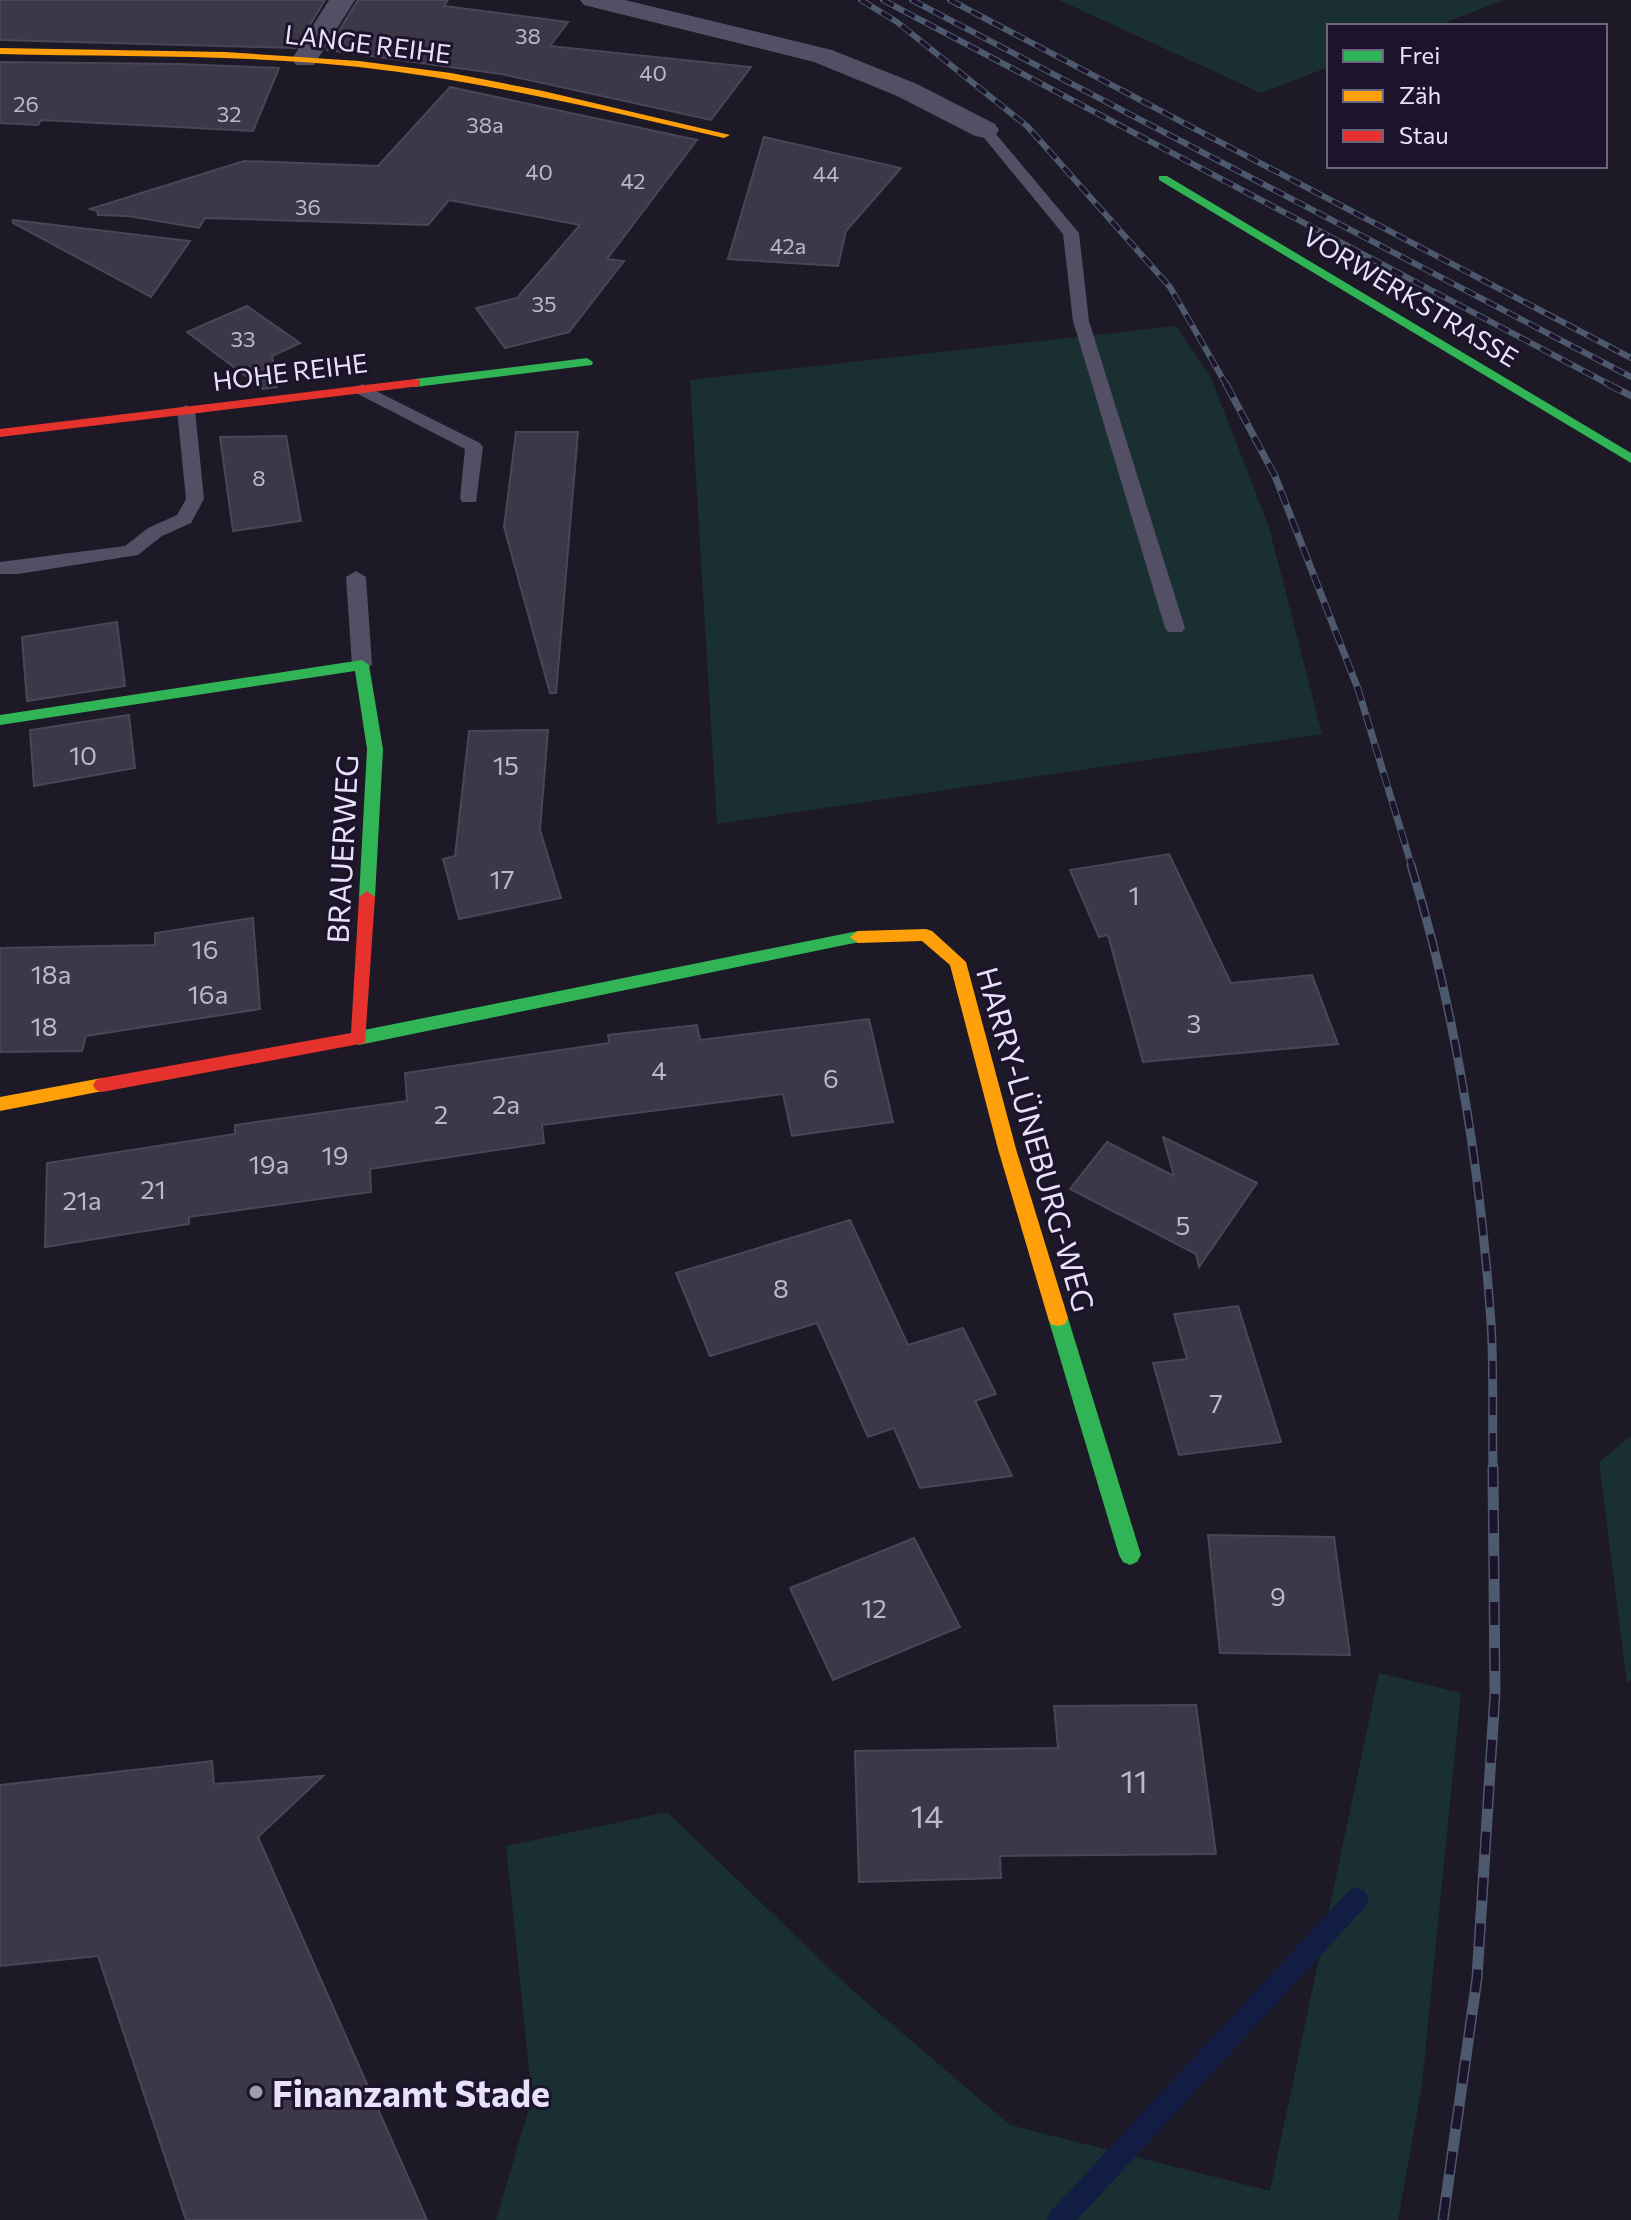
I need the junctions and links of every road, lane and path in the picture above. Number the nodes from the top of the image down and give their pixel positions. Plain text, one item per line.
1 (342, 0) edge
2 (593, 0) edge
3 (0, 51) edge
4 (305, 59) junction
5 (985, 130) joint
6 (724, 135) dead end
7 (1163, 178) dead end
8 (587, 362) dead end
9 (362, 389) junction
10 (186, 410) junction
11 (0, 433) edge
12 (1631, 459) edge
13 (469, 498) dead end
14 (0, 568) edge
15 (356, 577) dead end
16 (1175, 628) dead end
17 (362, 665) junction
18 (0, 720) edge
19 (359, 1038) junction
20 (0, 1104) edge
21 (1130, 1555) dead end

1 - 4 street
2 - 5 street
3 - 4 street, LANGE REIHE
4 - 6 street, LANGE REIHE
5 - 16 lane
7 - 12 street, VORWERKSTRASSE
8 - 9 street, HOHE REIHE
9 - 10 street, HOHE REIHE
9 - 13 lane
10 - 11 street, HOHE REIHE
10 - 14 lane
15 - 17 lane
17 - 18 street
17 - 19 street, BRAUERWEG
19 - 20 street
19 - 21 street, HARRY-LÜNEBURG-WEG

